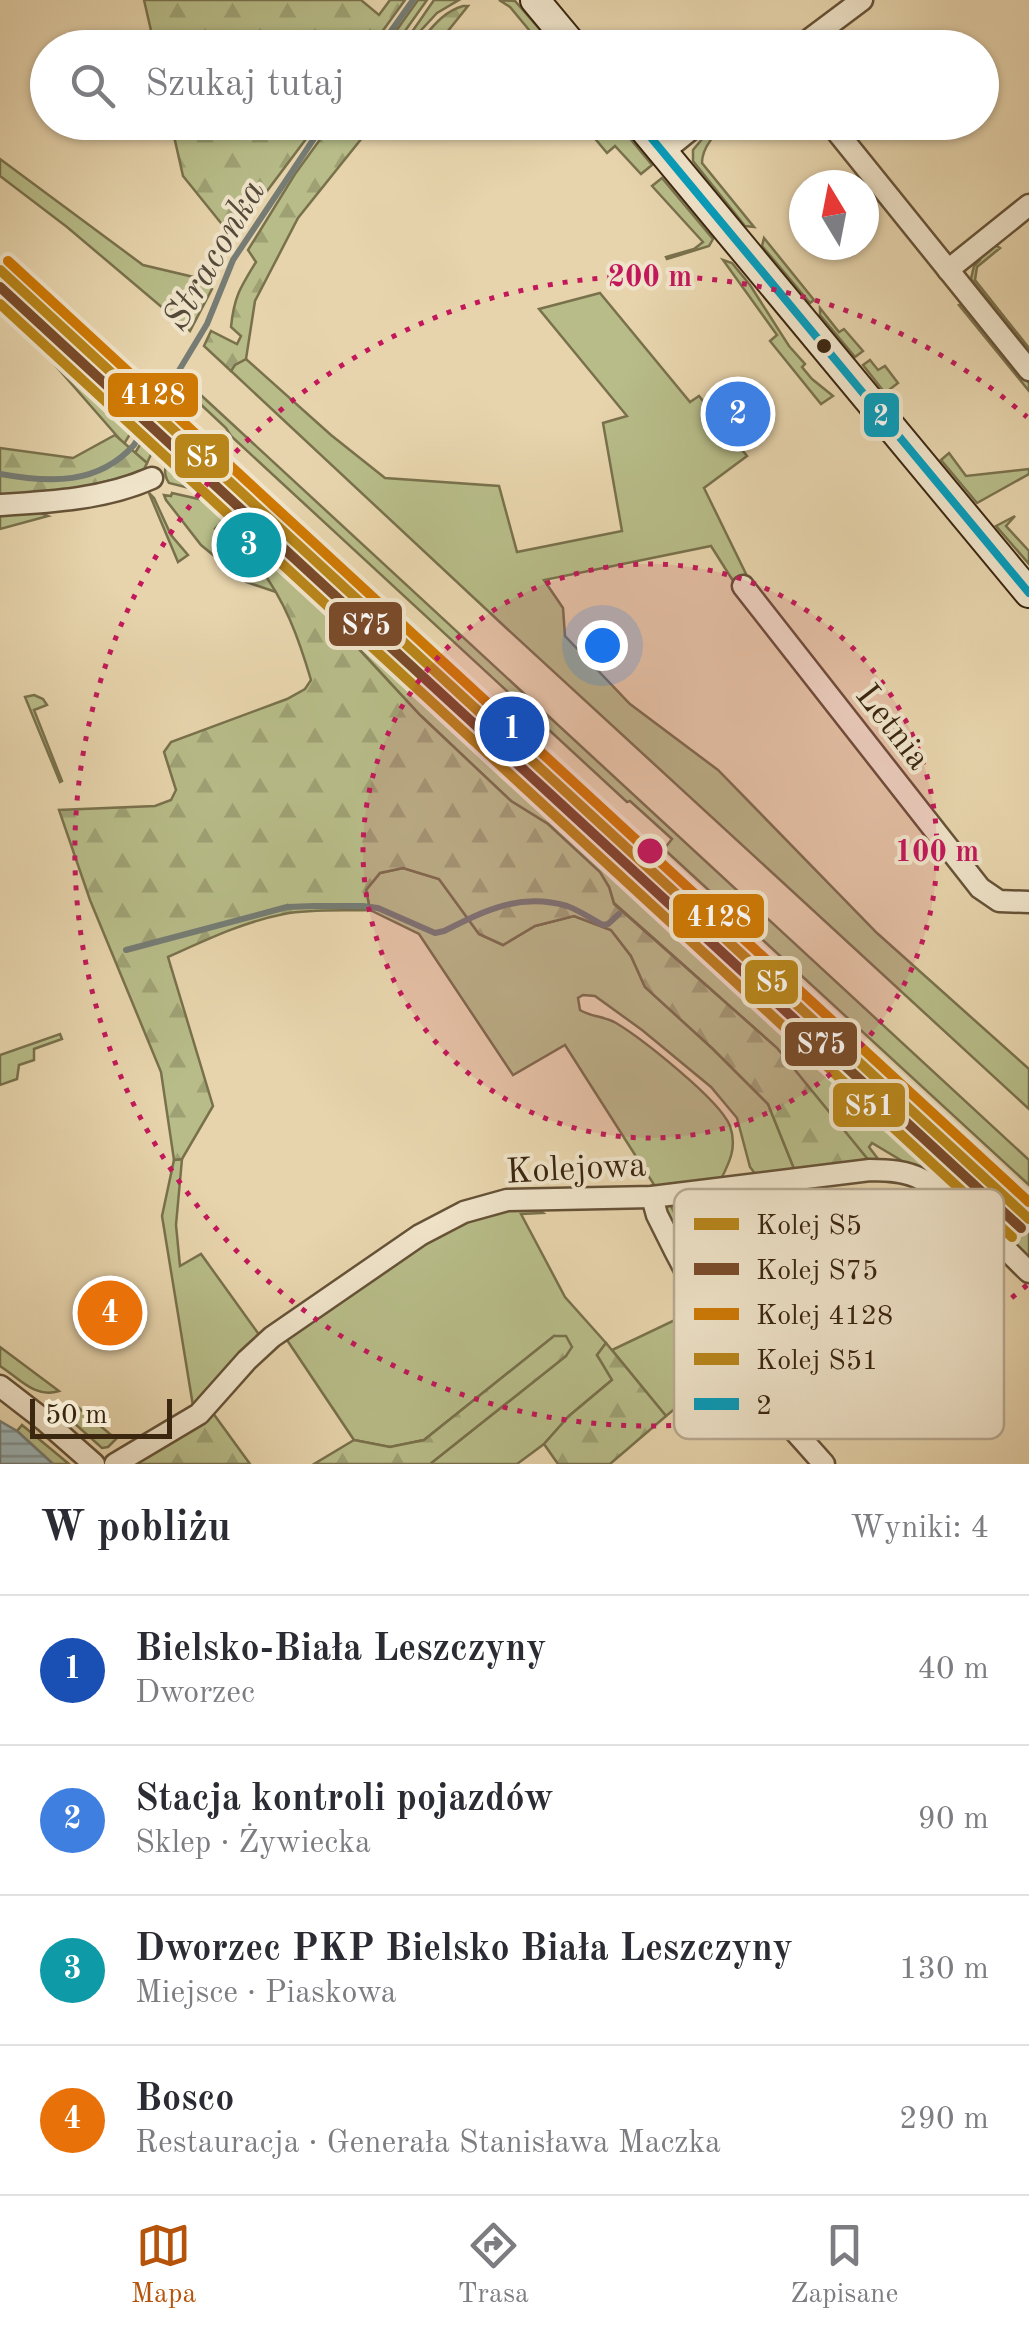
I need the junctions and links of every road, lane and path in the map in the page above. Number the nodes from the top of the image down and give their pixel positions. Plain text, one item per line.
1 (535, 0) edge
2 (862, 0) edge
3 (560, 30) edge
4 (822, 30) edge
5 (653, 140) edge
6 (678, 140) edge
7 (844, 140) edge
8 (663, 152) junction
9 (1029, 205) edge
10 (948, 270) junction
11 (1029, 370) edge
12 (152, 478) dead end
13 (0, 504) edge
14 (743, 586) dead end
15 (1029, 593) edge
16 (1029, 902) edge
17 (711, 1189) edge
18 (937, 1189) edge
19 (674, 1193) edge
20 (652, 1196) junction
21 (674, 1247) edge
22 (1004, 1248) edge
23 (1029, 1272) edge
24 (0, 1386) edge
25 (802, 1439) edge
26 (94, 1464) edge
27 (114, 1464) edge
28 (824, 1464) edge

1 - 3 main road
2 - 4 street
5 - 8 main road
6 - 8 street
7 - 10 street
8 - 15 main road
9 - 10 street
10 - 11 street
12 - 13 street
14 - 16 street, Letnia
17 - 18 street, Kolejowa
19 - 20 street, Kolejowa
20 - 21 street
20 - 27 street, Kolejowa
22 - 23 street, Kolejowa
24 - 26 street
25 - 28 street

